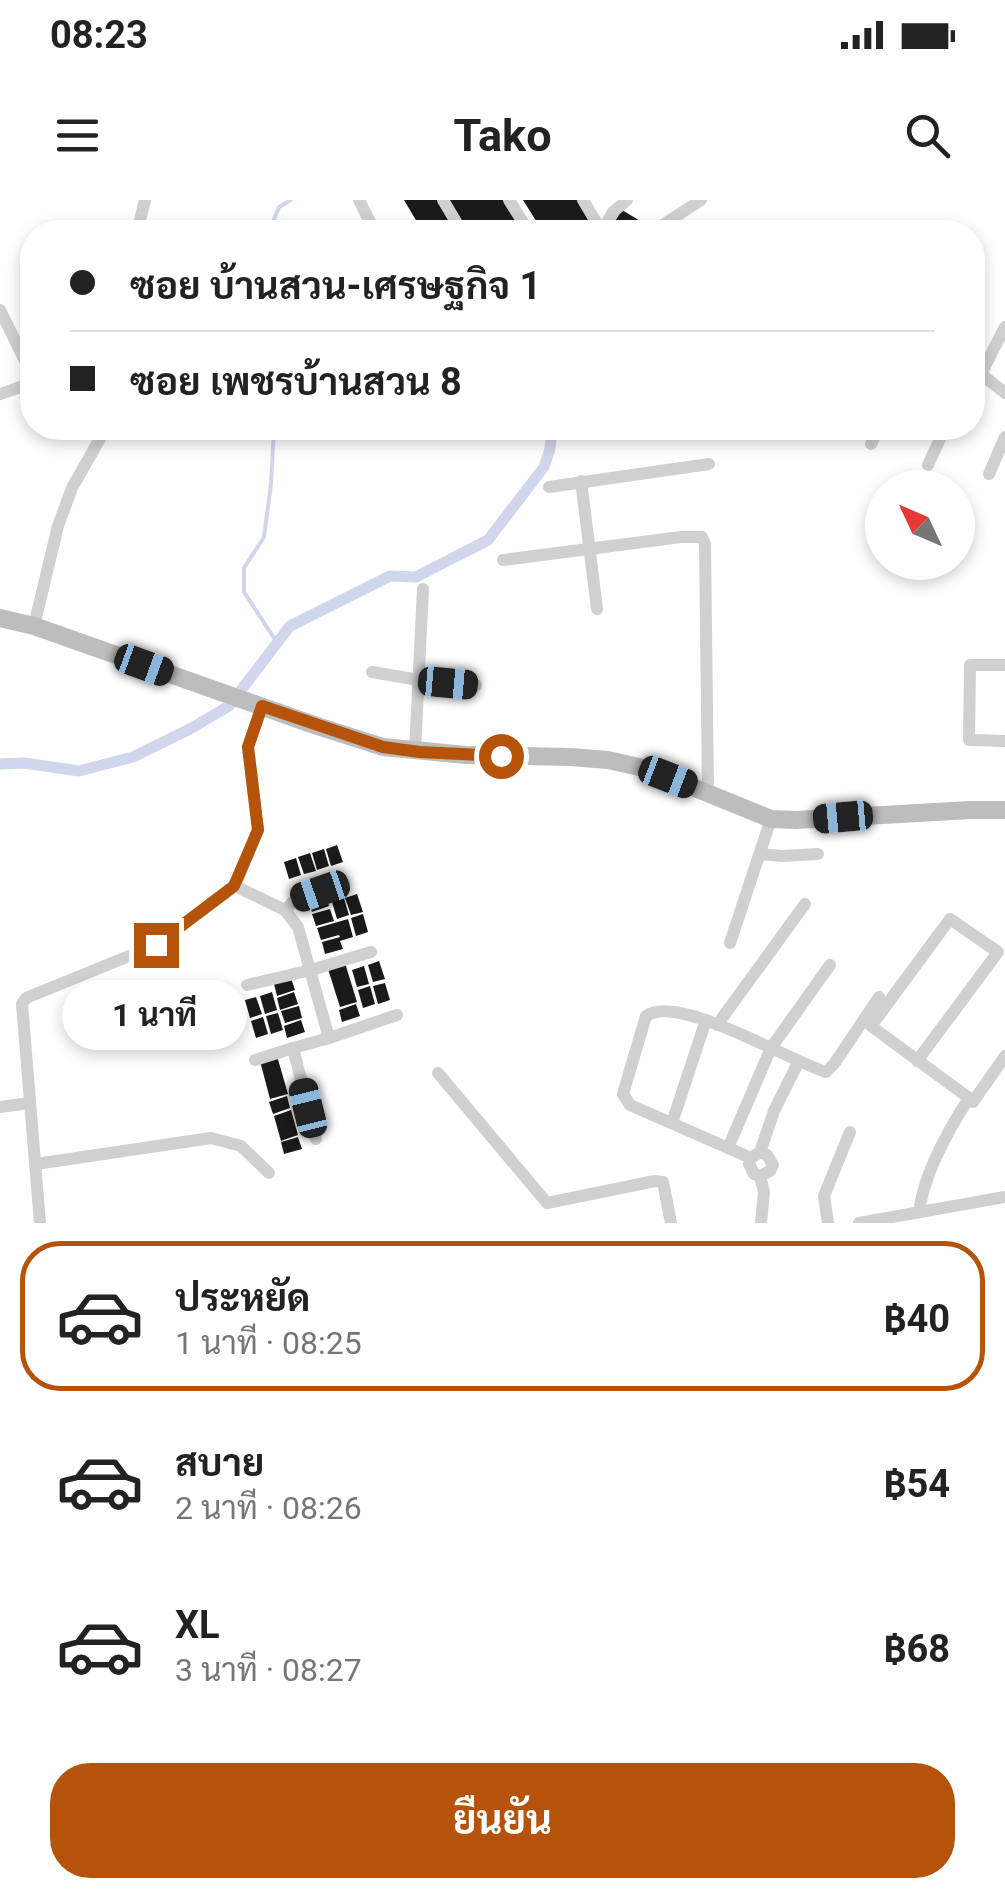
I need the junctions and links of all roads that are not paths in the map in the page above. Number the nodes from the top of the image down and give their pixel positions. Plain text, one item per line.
1 (627, 200) edge
2 (702, 200) edge
3 (609, 220) edge
4 (671, 220) edge
5 (0, 310) edge
6 (1005, 327) edge
7 (6, 335) edge
8 (20, 357) edge
9 (985, 358) edge
10 (1005, 437) edge
11 (99, 440) edge
12 (873, 440) edge
13 (939, 440) edge
14 (871, 444) dead end
15 (709, 464) dead end
16 (928, 465) dead end
17 (989, 474) dead end
18 (581, 481) junction
19 (550, 487) dead end
20 (588, 549) junction
21 (503, 560) dead end
22 (422, 588) dead end
23 (597, 609) dead end
24 (0, 618) edge
25 (34, 626) junction
26 (1005, 665) edge
27 (372, 672) dead end
28 (418, 680) junction
29 (476, 685) dead end
30 (262, 706) junction
31 (1005, 741) edge
32 (415, 751) junction
33 (708, 792) junction
34 (1005, 810) edge
35 (771, 819) junction
36 (760, 854) junction
37 (818, 854) dead end
38 (344, 883) dead end
39 (234, 886) junction
40 (805, 904) dead end
41 (285, 910) junction
42 (730, 943) dead end
43 (372, 952) dead end
44 (830, 965) dead end
45 (310, 970) junction
46 (247, 985) dead end
47 (879, 997) dead end
48 (398, 1015) dead end
49 (711, 1022) junction
50 (329, 1038) junction
51 (293, 1048) junction
52 (771, 1048) junction
53 (1005, 1056) edge
54 (256, 1060) dead end
55 (917, 1060) junction
56 (798, 1062) junction
57 (438, 1073) dead end
58 (968, 1098) junction
59 (29, 1103) junction
60 (0, 1108) edge
61 (672, 1123) junction
62 (850, 1132) dead end
63 (316, 1138) dead end
64 (728, 1148) junction
65 (756, 1155) junction
66 (36, 1164) junction
67 (269, 1174) dead end
68 (760, 1176) junction
69 (1005, 1197) edge
70 (920, 1212) junction
71 (40, 1223) edge
72 (671, 1223) edge
73 (760, 1223) edge
74 (828, 1223) edge
75 (859, 1223) edge

1 - 3 street
2 - 4 street
5 - 7 street
6 - 9 street
7 - 8 street
10 - 17 street
11 - 25 street
12 - 14 street
13 - 16 street
15 - 18 street
18 - 19 street
18 - 20 street
20 - 21 street
20 - 23 street
20 - 33 street
22 - 28 street
24 - 25 street
25 - 30 street
26 - 31 street
27 - 28 street
28 - 29 street
28 - 32 street
30 - 32 street
30 - 39 street
32 - 33 street
33 - 35 street
34 - 35 street
35 - 36 street
36 - 37 street
36 - 42 street
38 - 41 street
39 - 41 street
39 - 59 street
40 - 49 street
41 - 45 street
43 - 45 street
44 - 52 street
45 - 46 street
45 - 50 street
47 - 56 street
48 - 50 street
49 - 52 street
49 - 61 street
49 - 61 street
50 - 51 street
51 - 54 street
51 - 63 street
52 - 56 street
52 - 64 street
53 - 58 street
55 - 55 street
55 - 58 street
56 - 65 street
57 - 72 street
58 - 70 street
59 - 60 street
59 - 66 street
61 - 64 street
62 - 74 street
64 - 65 street
65 - 68 street
65 - 68 street
66 - 67 street
66 - 71 street
68 - 73 street
69 - 70 street
70 - 75 street

